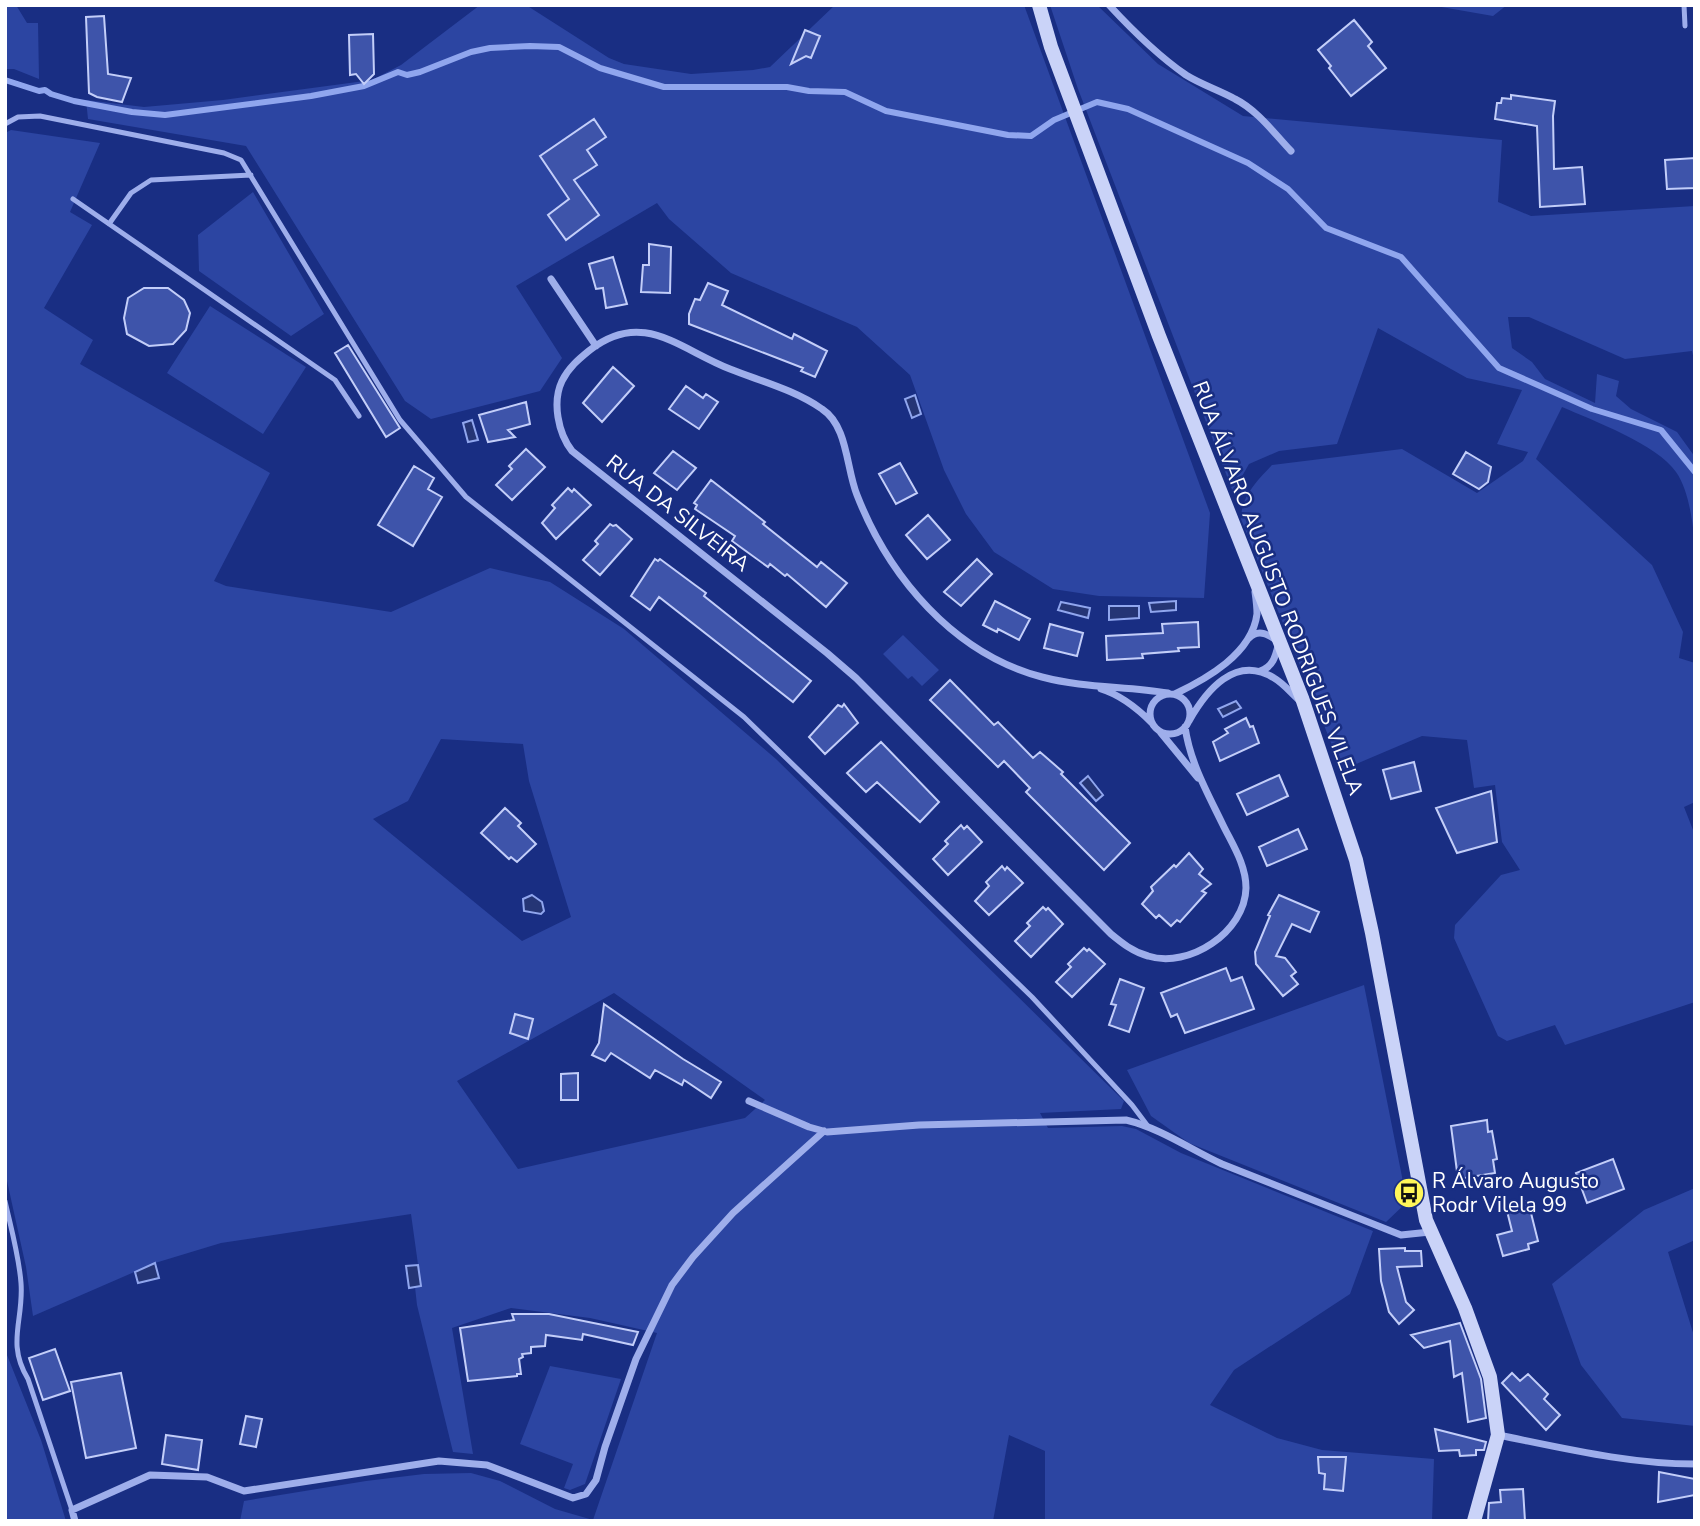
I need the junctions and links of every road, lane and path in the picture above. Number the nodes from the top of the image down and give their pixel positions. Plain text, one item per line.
1 (1039, 5) edge
2 (1109, 5) edge
3 (1684, 5) edge
4 (1685, 26) dead end
5 (5, 124) edge
6 (1291, 151) dead end
7 (251, 175) junction
8 (73, 199) dead end
9 (109, 224) junction
10 (551, 278) dead end
11 (596, 346) junction
12 (359, 416) dead end
13 (1254, 577) junction
14 (1279, 642) junction
15 (1239, 649) junction
16 (1259, 671) junction
17 (1084, 684) junction
18 (1171, 694) junction
19 (1304, 705) junction
20 (1152, 723) junction
21 (1187, 724) junction
22 (1161, 732) junction
23 (1201, 781) junction
24 (749, 1101) dead end
25 (1147, 1125) junction
26 (824, 1131) junction
27 (5, 1201) edge
28 (1431, 1232) junction
29 (1498, 1435) junction
30 (1695, 1464) edge
31 (72, 1510) junction
32 (75, 1521) edge
33 (1475, 1521) edge

1 - 13 main road, RUA ÁLVARO AUGUSTO RODRIGUES VILELA
2 - 6 street
3 - 4 lane
5 - 7 lane
7 - 9 lane
7 - 25 lane
8 - 9 lane
9 - 12 lane
10 - 11 street
11 - 17 street, RUA DA SILVEIRA
11 - 23 street, RUA DA SILVEIRA
13 - 14 main road, RUA ÁLVARO AUGUSTO RODRIGUES VILELA
13 - 15 street
14 - 15 street
14 - 16 street
14 - 19 main road, RUA ÁLVARO AUGUSTO RODRIGUES VILELA
15 - 18 street
16 - 19 street
16 - 21 street
17 - 18 street, RUA DA SILVEIRA
17 - 20 street, RUA DA SILVEIRA
18 - 20 street
18 - 21 street, RUA DA SILVEIRA
19 - 28 main road, RUA ÁLVARO AUGUSTO RODRIGUES VILELA
20 - 22 street, RUA DA SILVEIRA
21 - 22 street
21 - 23 street, RUA DA SILVEIRA
22 - 23 street, RUA DA SILVEIRA
24 - 26 street
25 - 26 street
25 - 28 street
26 - 31 street
27 - 31 lane
28 - 29 main road, RUA ÁLVARO AUGUSTO RODRIGUES VILELA
29 - 30 street
29 - 33 main road, RUA ÁLVARO AUGUSTO RODRIGUES VILELA
31 - 32 street

